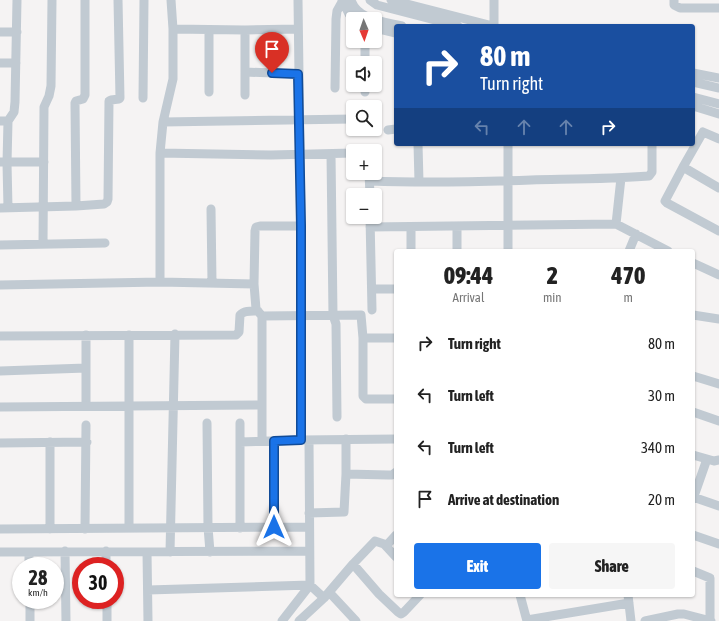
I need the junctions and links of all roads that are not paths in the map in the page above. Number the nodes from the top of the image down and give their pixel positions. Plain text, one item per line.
1 (17, 0) edge
2 (52, 0) edge
3 (85, 0) edge
4 (118, 0) edge
5 (144, 0) edge
6 (171, 0) edge
7 (298, 0) edge
8 (370, 0) edge
9 (391, 0) edge
10 (494, 0) edge
11 (674, 0) edge
12 (345, 1) edge
13 (719, 8) edge
14 (348, 12) edge
15 (395, 24) edge
16 (450, 24) edge
17 (485, 24) edge
18 (493, 24) edge
19 (173, 29) junction
20 (298, 29) junction
21 (209, 30) junction
22 (246, 30) junction
23 (382, 30) edge
24 (0, 32) edge
25 (17, 32) junction
26 (394, 33) edge
27 (0, 63) edge
28 (16, 63) junction
29 (245, 72) junction
30 (695, 73) edge
31 (298, 74) junction
32 (719, 78) edge
33 (695, 82) edge
34 (335, 88) dead end
35 (719, 88) edge
36 (209, 92) dead end
37 (245, 95) dead end
38 (143, 98) dead end
39 (695, 98) edge
40 (719, 104) edge
41 (695, 107) edge
42 (719, 114) edge
43 (346, 119) edge
44 (299, 120) junction
45 (4, 121) edge
46 (163, 122) junction
47 (719, 139) edge
48 (418, 146) edge
49 (508, 146) edge
50 (652, 146) edge
51 (160, 153) junction
52 (346, 153) edge
53 (299, 154) junction
54 (331, 154) junction
55 (3, 162) edge
56 (44, 162) junction
57 (683, 167) junction
58 (382, 178) edge
59 (621, 178) junction
60 (508, 181) junction
61 (418, 182) junction
62 (719, 188) edge
63 (76, 206) junction
64 (43, 207) junction
65 (4, 208) edge
66 (211, 209) dead end
67 (616, 224) junction
68 (508, 225) junction
69 (301, 226) junction
70 (456, 226) junction
71 (370, 227) joint
72 (411, 227) junction
73 (719, 231) edge
74 (636, 234) junction
75 (105, 243) dead end
76 (43, 244) junction
77 (0, 245) edge
78 (411, 249) edge
79 (457, 249) edge
80 (508, 249) edge
81 (631, 249) edge
82 (664, 249) edge
83 (695, 264) edge
84 (719, 275) edge
85 (160, 282) junction
86 (212, 282) junction
87 (254, 284) junction
88 (0, 285) edge
89 (372, 289) junction
90 (394, 289) edge
91 (372, 310) dead end
92 (260, 314) junction
93 (333, 315) junction
94 (695, 315) edge
95 (301, 316) junction
96 (719, 319) edge
97 (175, 334) junction
98 (86, 335) junction
99 (129, 335) junction
100 (0, 336) edge
101 (363, 338) junction
102 (394, 338) edge
103 (86, 368) junction
104 (0, 371) edge
105 (695, 377) edge
106 (719, 384) edge
107 (394, 399) edge
108 (173, 404) junction
109 (262, 405) junction
110 (86, 406) junction
111 (129, 406) junction
112 (0, 407) edge
113 (695, 413) edge
114 (337, 417) dead end
115 (719, 420) edge
116 (207, 423) dead end
117 (240, 423) dead end
118 (86, 425) dead end
119 (346, 439) junction
120 (394, 439) edge
121 (305, 440) junction
122 (274, 441) junction
123 (50, 442) junction
124 (87, 442) junction
125 (240, 442) junction
126 (262, 442) junction
127 (0, 443) edge
128 (695, 456) edge
129 (707, 459) junction
130 (719, 460) edge
131 (346, 474) junction
132 (394, 474) edge
133 (695, 492) edge
134 (695, 499) edge
135 (719, 506) edge
136 (309, 513) junction
137 (208, 527) junction
138 (274, 527) junction
139 (309, 527) junction
140 (129, 528) junction
141 (171, 528) junction
142 (240, 528) junction
143 (0, 529) edge
144 (50, 529) junction
145 (86, 529) junction
146 (695, 536) edge
147 (394, 537) edge
148 (719, 544) edge
149 (386, 546) junction
150 (65, 551) junction
151 (106, 551) junction
152 (310, 551) junction
153 (0, 552) edge
154 (29, 552) junction
155 (147, 552) junction
156 (170, 552) junction
157 (210, 552) junction
158 (394, 556) edge
159 (29, 557) edge
160 (106, 557) edge
161 (353, 564) junction
162 (695, 572) edge
163 (715, 579) edge
164 (310, 585) junction
165 (148, 590) junction
166 (326, 595) junction
167 (418, 597) edge
168 (521, 597) edge
169 (628, 599) edge
170 (30, 609) edge
171 (107, 609) edge
172 (401, 614) junction
173 (527, 620) edge
174 (30, 621) edge
175 (66, 621) edge
176 (107, 621) edge
177 (148, 621) edge
178 (282, 621) edge
179 (299, 621) edge
180 (356, 621) edge
181 (395, 621) edge
182 (631, 621) edge
183 (645, 621) edge
184 (711, 621) edge

1 - 25 street
2 - 56 street
3 - 63 street
4 - 63 street
5 - 38 street
6 - 19 street
7 - 20 street
8 - 16 street
9 - 17 street
10 - 18 street
11 - 13 street
12 - 14 street
12 - 15 street
12 - 34 street
19 - 21 street
19 - 46 street
20 - 22 street
20 - 31 street
21 - 22 street
21 - 36 street
22 - 29 street
23 - 26 street
24 - 25 street
25 - 28 street
27 - 28 street
28 - 45 street
29 - 31 street
29 - 37 street
30 - 32 street
31 - 44 street
33 - 35 street
39 - 40 street
41 - 42 street
43 - 44 street
44 - 46 street
44 - 53 street
45 - 55 street
46 - 51 street
47 - 57 street
48 - 61 street
49 - 60 street
50 - 59 street
51 - 53 street
51 - 85 street
52 - 54 street
53 - 54 street
53 - 69 street
54 - 93 street
55 - 56 street
55 - 65 street
56 - 64 street
57 - 62 street
57 - 73 street
58 - 61 street
59 - 60 street
59 - 67 street
60 - 61 street
60 - 68 street
63 - 64 street
64 - 65 street
64 - 76 street
66 - 86 street
67 - 68 street
67 - 74 street
68 - 70 street
68 - 80 street
69 - 87 street
69 - 95 street
70 - 72 street
70 - 79 street
71 - 72 street
71 - 89 street
72 - 78 street
74 - 81 street
74 - 82 street
75 - 76 street
76 - 77 street
83 - 84 street
85 - 86 street
85 - 88 street
86 - 87 street
87 - 92 street
89 - 90 street
89 - 91 street
92 - 95 street
92 - 97 street
92 - 109 street
93 - 95 street
93 - 101 street
93 - 114 street
94 - 96 street
95 - 121 street
97 - 99 street
97 - 108 street
98 - 99 street
98 - 100 street
98 - 103 street
99 - 111 street
101 - 102 street
101 - 107 street
103 - 104 street
103 - 110 street
105 - 106 street
108 - 109 street
108 - 111 street
108 - 141 street
109 - 126 street
110 - 111 street
110 - 112 street
111 - 140 street
113 - 115 street
116 - 137 street
117 - 125 street
118 - 124 street
119 - 120 street
119 - 121 street
119 - 131 street
121 - 122 street
121 - 136 street
122 - 126 street
122 - 138 street
123 - 124 street
123 - 127 street
123 - 144 street
124 - 145 street
125 - 126 street
125 - 142 street
128 - 129 street
129 - 130 street
129 - 133 street
131 - 132 street
131 - 136 street
134 - 135 street
136 - 139 street
137 - 141 street
137 - 142 street
137 - 157 street
138 - 139 street
138 - 142 street
139 - 152 street
140 - 141 street
140 - 145 street
141 - 156 street
143 - 144 street
144 - 145 street
146 - 148 street
147 - 149 street
149 - 158 street
149 - 161 street
150 - 151 street
150 - 154 street
150 - 175 street
151 - 155 street
151 - 160 street
152 - 157 street
152 - 164 street
153 - 154 street
154 - 159 street
155 - 156 street
155 - 165 street
156 - 157 street
161 - 166 street
161 - 172 street
162 - 163 street
163 - 184 street
164 - 165 street
164 - 166 street
164 - 178 street
165 - 177 street
166 - 179 street
166 - 180 street
167 - 172 street
168 - 173 street
169 - 173 street
169 - 182 street
170 - 174 street
171 - 176 street
172 - 181 street
183 - 184 street

